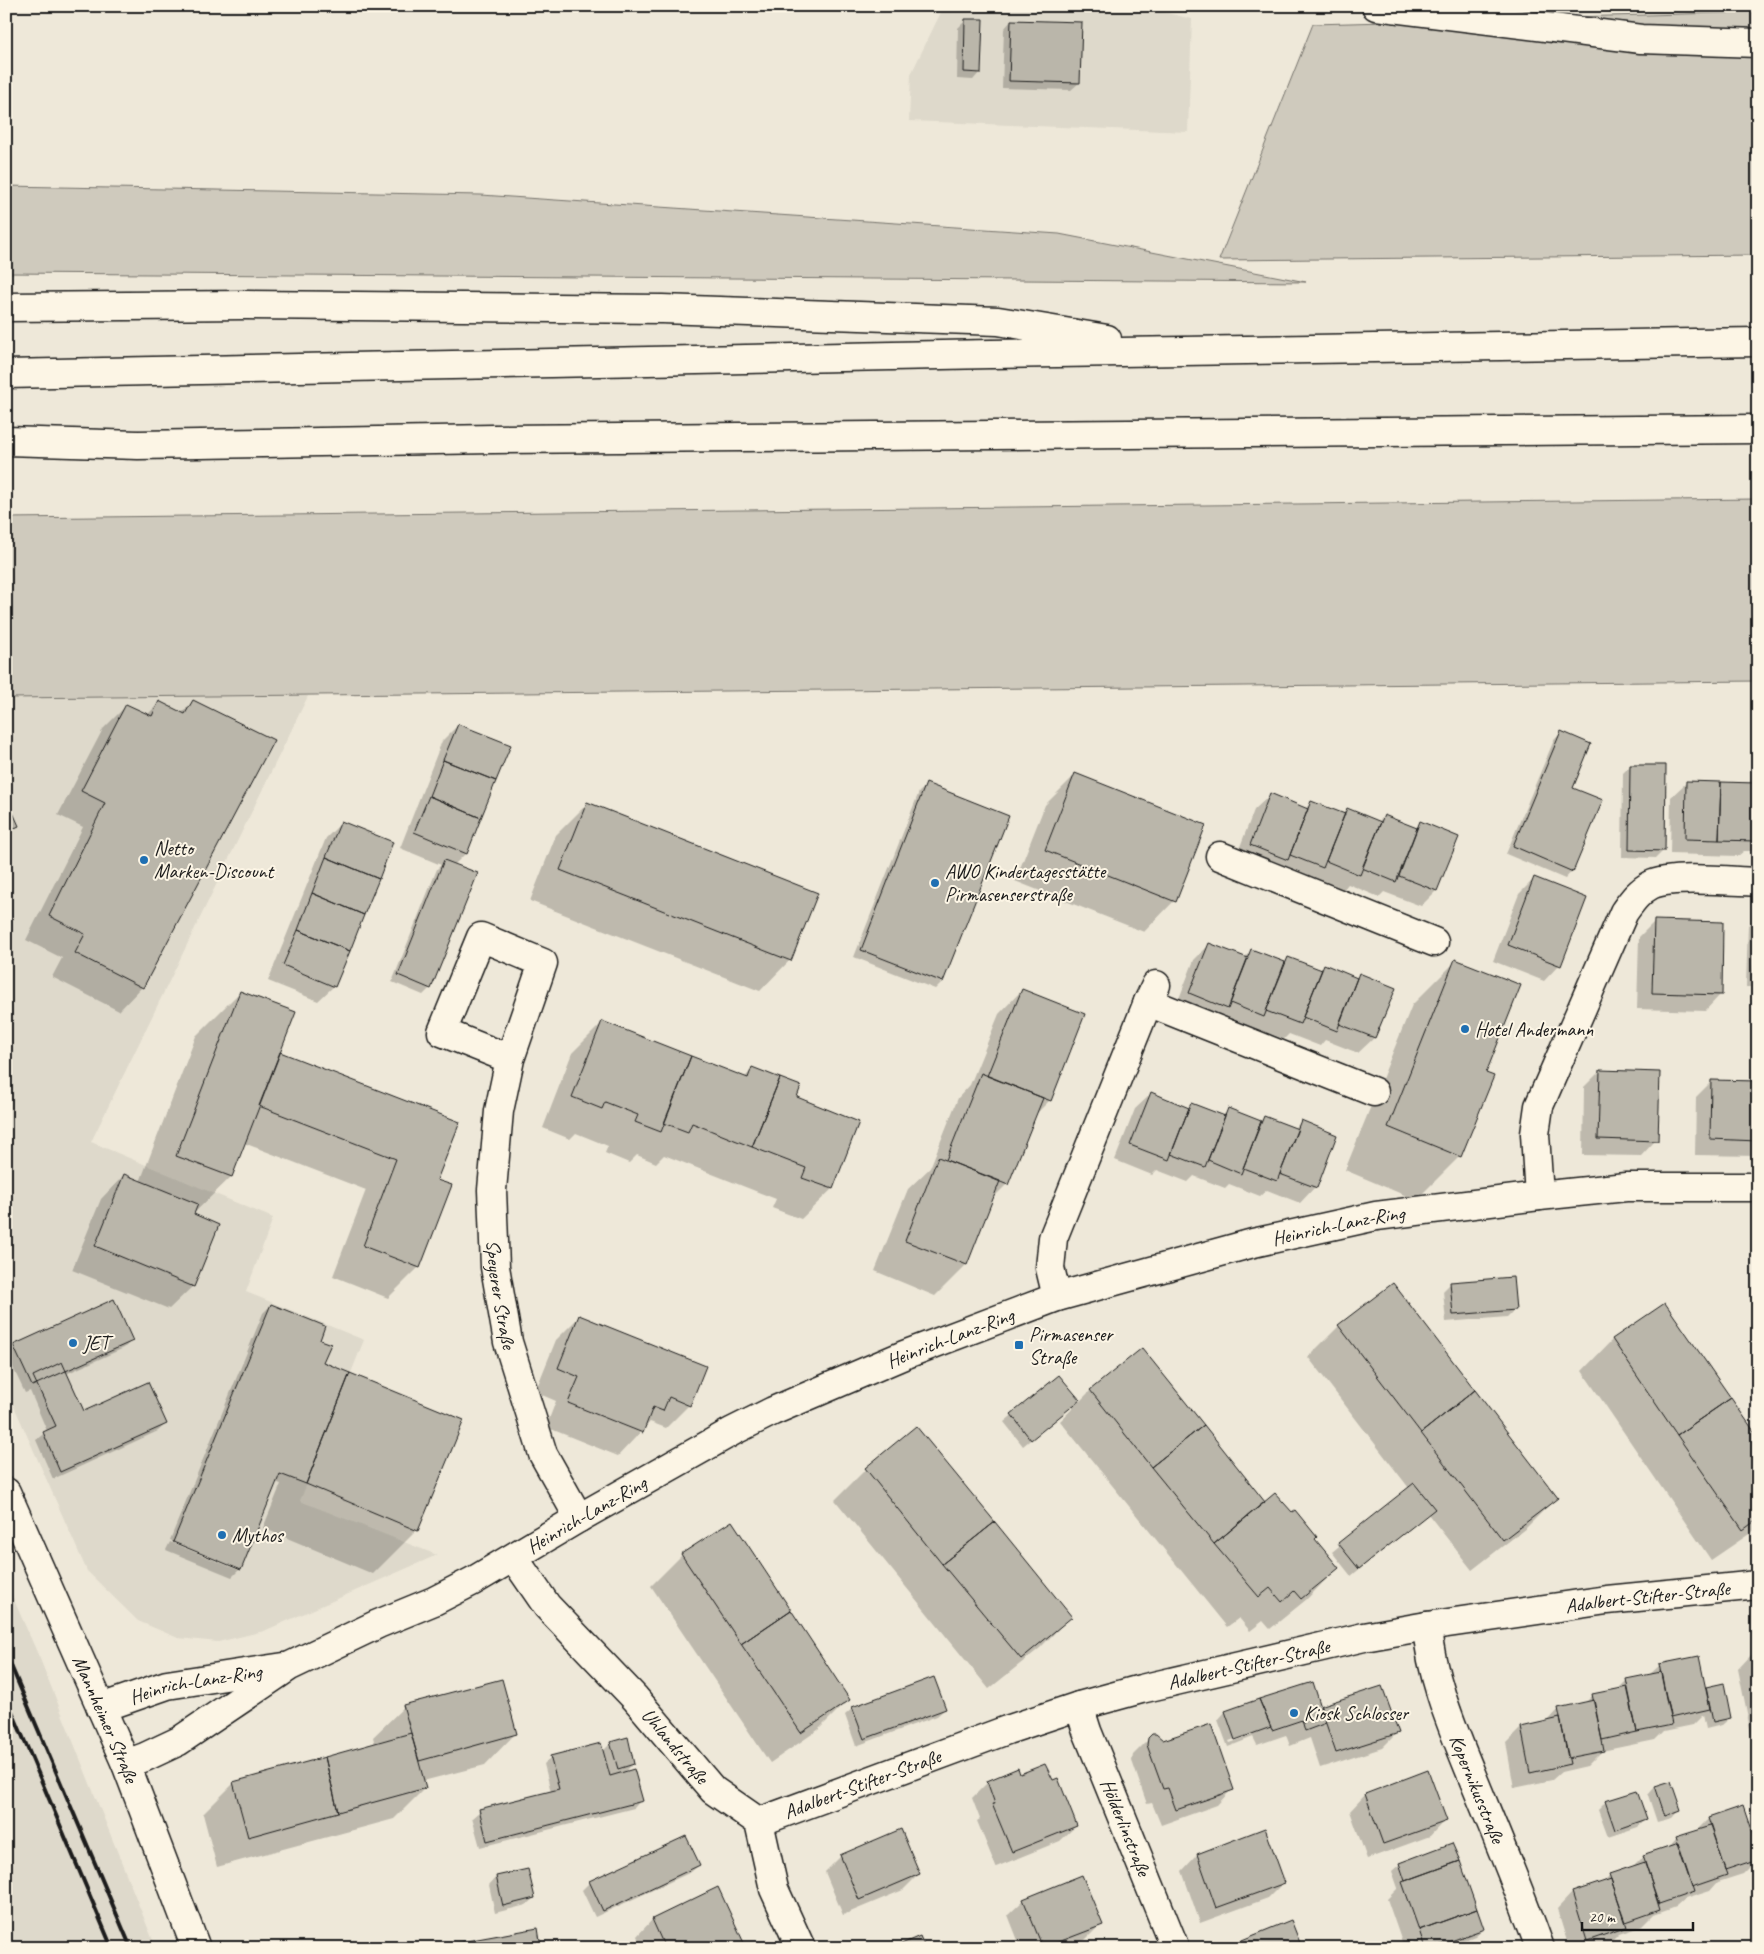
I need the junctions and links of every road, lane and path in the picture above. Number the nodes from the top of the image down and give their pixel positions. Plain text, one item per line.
1 (1376, 6) edge
2 (1758, 43) edge
3 (6, 307) edge
4 (1758, 342) edge
5 (1172, 350) junction
6 (6, 374) edge
7 (1758, 429) edge
8 (6, 441) edge
9 (138, 445) junction
10 (6, 459) edge
11 (1220, 856) dead end
12 (1758, 882) edge
13 (1434, 942) dead end
14 (510, 1059) dead end
15 (1374, 1092) dead end
16 (1758, 1187) edge
17 (1539, 1196) junction
18 (1057, 1297) junction
19 (6, 1492) edge
20 (579, 1518) junction
21 (514, 1558) junction
22 (1758, 1585) edge
23 (1427, 1626) junction
24 (290, 1666) junction
25 (1079, 1706) junction
26 (101, 1708) junction
27 (126, 1764) junction
28 (759, 1822) junction
29 (196, 1948) edge
30 (801, 1948) edge
31 (1175, 1948) edge
32 (1540, 1948) edge

1 - 2 main road
3 - 5 main road
4 - 5 main road
5 - 6 main road
7 - 9 main road
8 - 9 main road
9 - 10 main road
11 - 13 main road
12 - 17 main road
14 - 20 main road, Speyerer Straße
15 - 18 main road
16 - 17 main road, Heinrich-Lanz-Ring
17 - 18 main road, Heinrich-Lanz-Ring
18 - 20 main road, Heinrich-Lanz-Ring
19 - 26 main road, Mannheimer Straße
20 - 21 main road, Heinrich-Lanz-Ring
21 - 24 main road, Heinrich-Lanz-Ring
21 - 28 main road, Uhlandstraße
22 - 23 main road, Adalbert-Stifter-Straße
23 - 25 main road, Adalbert-Stifter-Straße
23 - 32 main road, Kopernikusstraße
24 - 26 main road, Heinrich-Lanz-Ring
24 - 27 main road, Heinrich-Lanz-Ring
25 - 28 main road, Adalbert-Stifter-Straße
25 - 31 main road, Hölderlinstraße
26 - 27 main road, Mannheimer Straße
27 - 29 main road, Mannheimer Straße
28 - 30 main road

